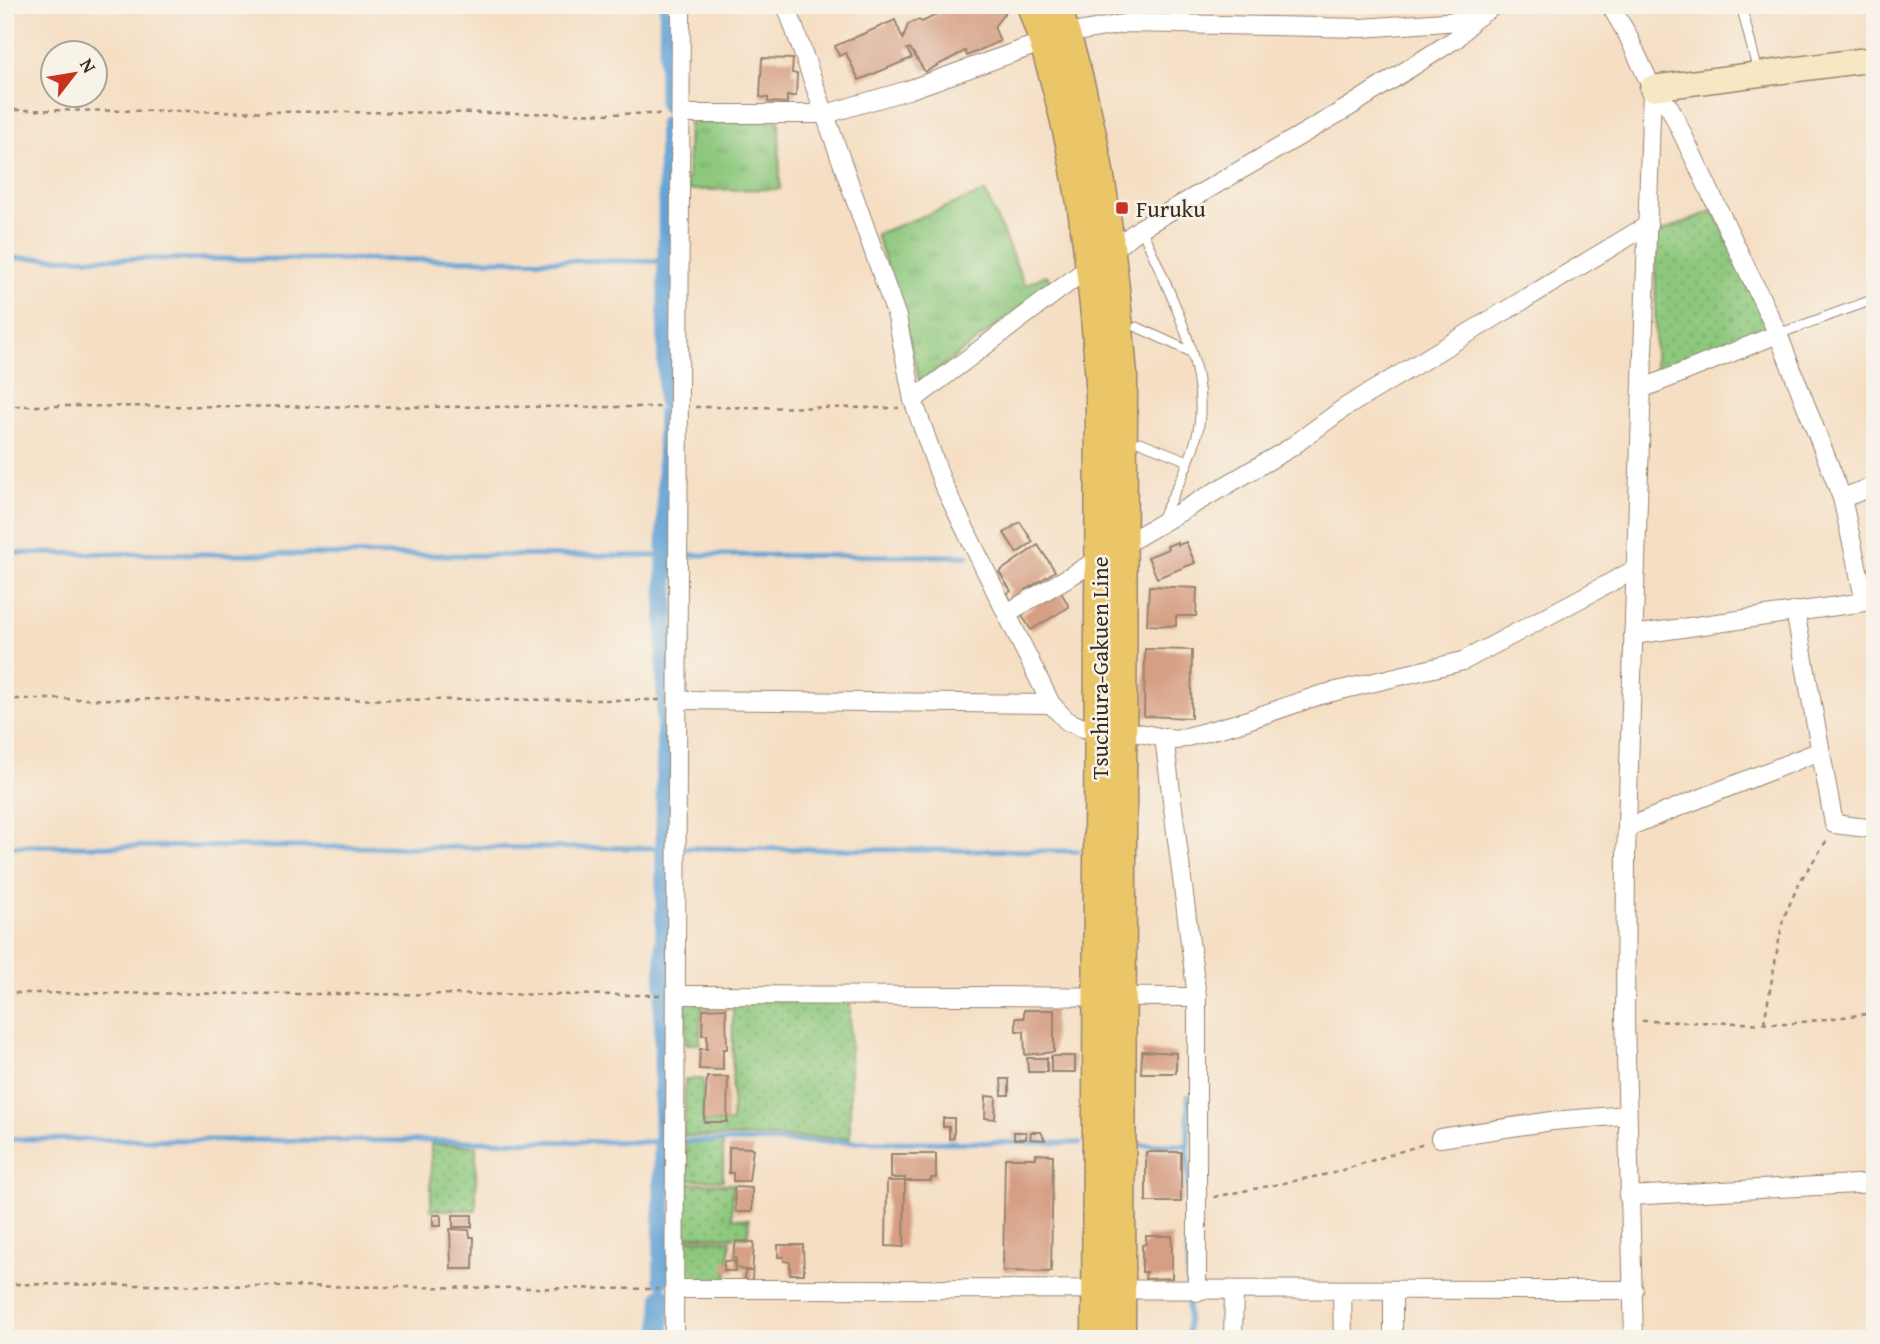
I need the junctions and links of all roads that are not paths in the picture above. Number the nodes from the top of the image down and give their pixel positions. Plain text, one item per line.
1 (681, 5) edge
2 (786, 5) edge
3 (1031, 5) edge
4 (1056, 5) edge
5 (1495, 5) edge
6 (1610, 5) edge
7 (1741, 5) edge
8 (1473, 20) junction
9 (1055, 38) junction
10 (1875, 59) edge
11 (1758, 74) junction
12 (1651, 88) junction
13 (681, 114) junction
14 (826, 114) junction
15 (1648, 225) junction
16 (1141, 228) junction
17 (1113, 248) junction
18 (1091, 265) junction
19 (1875, 299) edge
20 (1137, 327) dead end
21 (1778, 334) junction
22 (1191, 352) junction
23 (1644, 388) junction
24 (913, 400) junction
25 (1140, 442) dead end
26 (1188, 461) junction
27 (1875, 486) edge
28 (1842, 498) junction
29 (1158, 526) junction
30 (1125, 546) junction
31 (1100, 559) junction
32 (1634, 570) junction
33 (1795, 611) junction
34 (1007, 613) junction
35 (1633, 635) junction
36 (678, 700) junction
37 (1051, 704) junction
38 (1111, 729) junction
39 (1164, 737) junction
40 (1820, 751) junction
41 (1628, 827) junction
42 (1875, 829) edge
43 (676, 995) junction
44 (1109, 997) junction
45 (1197, 997) junction
46 (1627, 1115) junction
47 (1440, 1138) road end
48 (1875, 1182) edge
49 (1628, 1196) junction
50 (675, 1289) junction
51 (1108, 1290) junction
52 (1634, 1290) junction
53 (1342, 1291) junction
54 (1393, 1291) junction
55 (1197, 1292) junction
56 (1234, 1292) junction
57 (674, 1339) edge
58 (1096, 1339) edge
59 (1121, 1339) edge
60 (1233, 1339) edge
61 (1343, 1339) edge
62 (1393, 1339) edge
63 (1633, 1339) edge

1 - 13 street
2 - 14 street
3 - 9 main road, Tsuchiura-Gakuen Line
4 - 9 main road, Tsuchiura-Gakuen Line
5 - 8 street
6 - 12 street
7 - 11 lane
8 - 9 street
8 - 16 street
9 - 14 street
9 - 17 main road, Tsuchiura-Gakuen Line
9 - 18 main road, Tsuchiura-Gakuen Line
10 - 11 street
11 - 12 street
12 - 15 street
12 - 21 street
13 - 14 street
13 - 36 street
14 - 24 street
15 - 23 street
15 - 29 street
16 - 17 street
16 - 22 lane
17 - 18 street
17 - 30 main road, Tsuchiura-Gakuen Line
18 - 24 street
18 - 31 main road, Tsuchiura-Gakuen Line
19 - 21 lane
20 - 22 lane
21 - 23 street
21 - 28 street
22 - 26 lane
23 - 32 street
24 - 34 street
25 - 26 lane
26 - 29 lane
27 - 28 street
28 - 33 street
29 - 30 street
30 - 31 street
30 - 38 main road, Tsuchiura-Gakuen Line
31 - 34 street
31 - 38 main road, Tsuchiura-Gakuen Line
32 - 35 street
32 - 39 street
33 - 35 street
33 - 40 street
34 - 37 street
35 - 41 street
36 - 37 street
36 - 43 street
37 - 38 street
38 - 39 street
38 - 44 main road, Tsuchiura-Gakuen Line
39 - 45 street
40 - 41 street
40 - 42 street
41 - 46 street
43 - 44 street
43 - 50 street
44 - 45 street
44 - 51 main road, Tsuchiura-Gakuen Line
45 - 55 street
46 - 47 street
46 - 49 street
48 - 49 street
49 - 52 street
50 - 51 street
50 - 57 street
51 - 55 street
51 - 58 main road, Tsuchiura-Gakuen Line
51 - 59 main road, Tsuchiura-Gakuen Line
52 - 54 street
52 - 63 street
53 - 54 street
53 - 56 street
53 - 61 street
54 - 62 street
55 - 56 street
56 - 60 street

